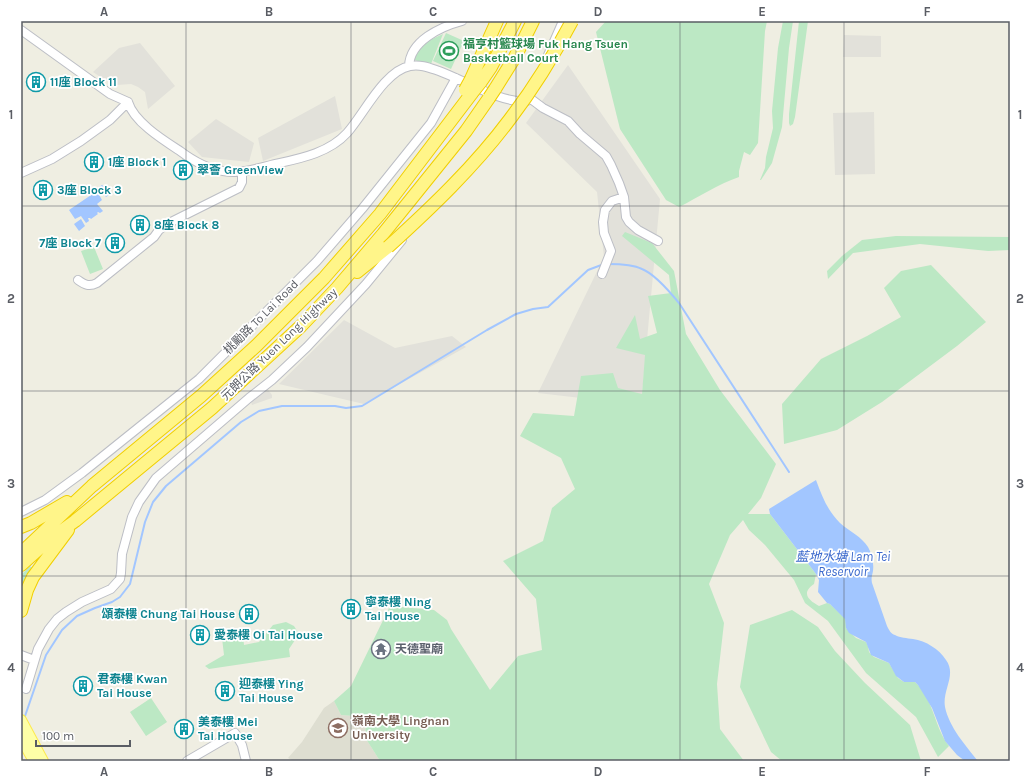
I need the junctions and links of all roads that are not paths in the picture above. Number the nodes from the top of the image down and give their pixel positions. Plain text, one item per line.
1 (462, 21) edge
2 (497, 21) edge
3 (515, 21) edge
4 (533, 21) edge
5 (563, 21) edge
6 (572, 21) edge
7 (21, 30) edge
8 (408, 66) junction
9 (456, 78) junction
10 (475, 81) junction
11 (532, 99) junction
12 (128, 102) junction
13 (242, 172) junction
14 (21, 173) edge
15 (624, 197) junction
16 (413, 225) dead end
17 (658, 241) dead end
18 (602, 274) dead end
19 (78, 280) dead end
20 (337, 288) junction
21 (92, 486) junction
22 (21, 512) edge
23 (75, 521) junction
24 (21, 528) edge
25 (21, 552) edge
26 (21, 565) edge
27 (21, 612) edge
28 (21, 655) edge
29 (34, 660) junction
30 (25, 685) edge
31 (21, 720) edge
32 (26, 742) edge
33 (34, 761) edge
34 (43, 761) edge
35 (187, 761) edge
36 (246, 761) edge

1 - 8 street
2 - 10 highway
3 - 10 highway
4 - 20 highway, 元朗公路 Yuen Long Highway
5 - 11 street
6 - 20 highway, bridge
7 - 12 street
8 - 9 street
8 - 13 street
9 - 11 street
9 - 22 street, 桃勵路 To Lai Road
10 - 21 highway, 元朗公路 Yuen Long Highway, bridge
11 - 15 street
12 - 13 street
12 - 14 street
13 - 19 street
15 - 17 street
15 - 18 street
16 - 29 street
20 - 23 highway, 元朗公路 Yuen Long Highway
21 - 24 highway
21 - 25 highway, 元朗公路 Yuen Long Highway
23 - 26 highway, 元朗公路 Yuen Long Highway
23 - 27 highway
28 - 29 street
29 - 30 street
31 - 32 main road
32 - 33 main road
32 - 34 main road
35 - 36 street

